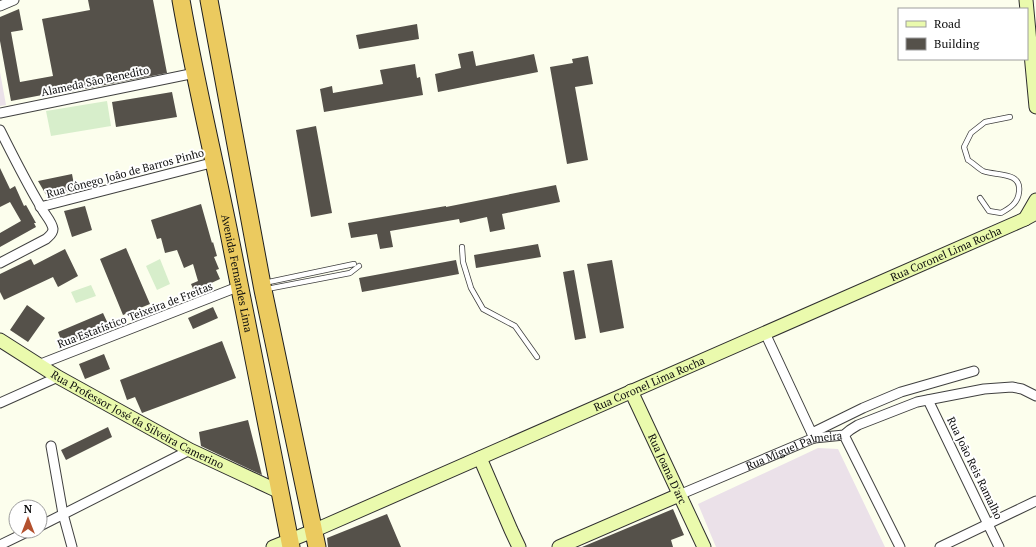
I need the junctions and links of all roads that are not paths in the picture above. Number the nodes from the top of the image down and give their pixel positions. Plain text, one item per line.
1 (14, 0) edge
2 (181, 0) edge
3 (209, 0) edge
4 (0, 6) edge
5 (1028, 21) edge
6 (195, 73) junction
7 (1036, 107) edge
8 (0, 113) edge
9 (1010, 117) dead end
10 (0, 130) edge
11 (215, 162) junction
12 (980, 198) dead end
13 (1036, 200) edge
14 (40, 207) junction
15 (1030, 216) edge
16 (462, 247) dead end
17 (0, 263) edge
18 (236, 268) junction
19 (240, 286) junction
20 (263, 286) junction
21 (246, 316) junction
22 (765, 333) junction
23 (0, 340) edge
24 (537, 357) dead end
25 (38, 365) junction
26 (974, 371) dead end
27 (58, 377) junction
28 (631, 392) junction
29 (1036, 396) edge
30 (928, 400) junction
31 (0, 404) edge
32 (844, 434) junction
33 (813, 435) junction
34 (51, 446) dead end
35 (190, 450) junction
36 (480, 458) junction
37 (280, 492) junction
38 (679, 495) junction
39 (1036, 501) edge
40 (63, 514) junction
41 (48, 522) edge
42 (989, 524) junction
43 (12, 539) edge
44 (315, 539) edge
45 (290, 544) edge
46 (0, 545) edge
47 (72, 547) edge
48 (273, 547) edge
49 (520, 547) edge
50 (559, 547) edge
51 (704, 547) edge
52 (900, 547) edge
53 (940, 547) edge
54 (999, 547) edge

1 - 4 street
2 - 6 highway, Avenida Fernandes Lima
3 - 20 highway, Avenida Fernandes Lima
5 - 7 street
6 - 8 street, Alameda São Benedito
6 - 11 highway, Avenida Fernandes Lima
9 - 12 lane
10 - 14 street
11 - 14 street, Rua Cônego João de Barros Pinho
11 - 18 highway, Avenida Fernandes Lima
13 - 15 street
14 - 17 street
15 - 22 street, Rua Coronel Lima Rocha
16 - 24 lane
18 - 19 highway, Avenida Fernandes Lima
18 - 20 highway
19 - 21 highway, Avenida Fernandes Lima
19 - 25 street, Rua Estatístico Teixeira de Freitas
20 - 20 lane
20 - 21 highway
20 - 44 highway, Avenida Fernandes Lima
21 - 37 highway, Avenida Fernandes Lima
22 - 28 street, Rua Coronel Lima Rocha
22 - 33 street
23 - 25 street, Rua Professor José da Silveira Camerino
25 - 27 street, Rua Professor José da Silveira Camerino
26 - 33 street, Rua Miguel Palmeira
27 - 31 street
27 - 35 street, Rua Professor José da Silveira Camerino
28 - 36 street, Rua Coronel Lima Rocha
28 - 38 street, Rua Joana D'arc
29 - 30 street, Rua Miguel Palmeira
30 - 32 street, Rua Miguel Palmeira
30 - 42 street, Rua João Reis Ramalho
32 - 33 street, Rua Miguel Palmeira
32 - 52 street
33 - 38 street, Rua Miguel Palmeira
34 - 40 street
35 - 37 street, Rua Professor José da Silveira Camerino
35 - 40 street
36 - 44 street, Rua Coronel Lima Rocha
36 - 49 street
37 - 45 highway, Avenida Fernandes Lima
38 - 50 street, Rua Miguel Palmeira
38 - 51 street, Rua Joana D'arc
39 - 42 street
40 - 41 street
40 - 47 street
42 - 53 street
42 - 54 street, Rua João Reis Ramalho
43 - 46 street
44 - 45 street, Rua Coronel Lima Rocha
45 - 48 street, Rua Coronel Lima Rocha

